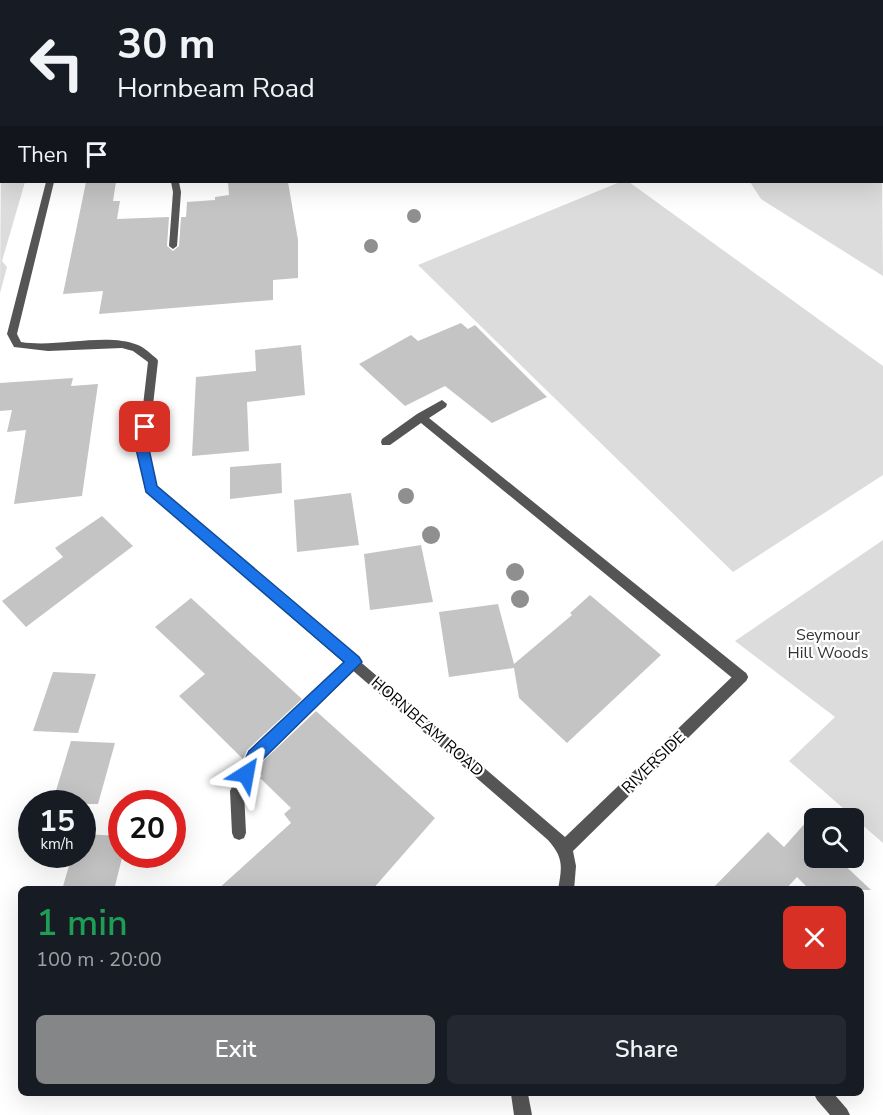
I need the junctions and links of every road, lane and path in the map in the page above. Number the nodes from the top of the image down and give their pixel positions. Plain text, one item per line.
1 (50, 183) edge
2 (175, 183) edge
3 (173, 246) dead end
4 (442, 404) dead end
5 (421, 417) junction
6 (386, 441) dead end
7 (354, 662) junction
8 (239, 833) dead end
9 (566, 847) junction
10 (567, 886) edge
11 (520, 1096) edge
12 (825, 1096) edge
13 (523, 1115) edge
14 (841, 1115) edge

1 - 7 street, HORNBEAM ROAD
2 - 3 street
4 - 5 street
5 - 6 street
5 - 9 street, RIVERSIDE
7 - 8 street
7 - 9 street, HORNBEAM ROAD
9 - 10 street
11 - 13 street
12 - 14 street

